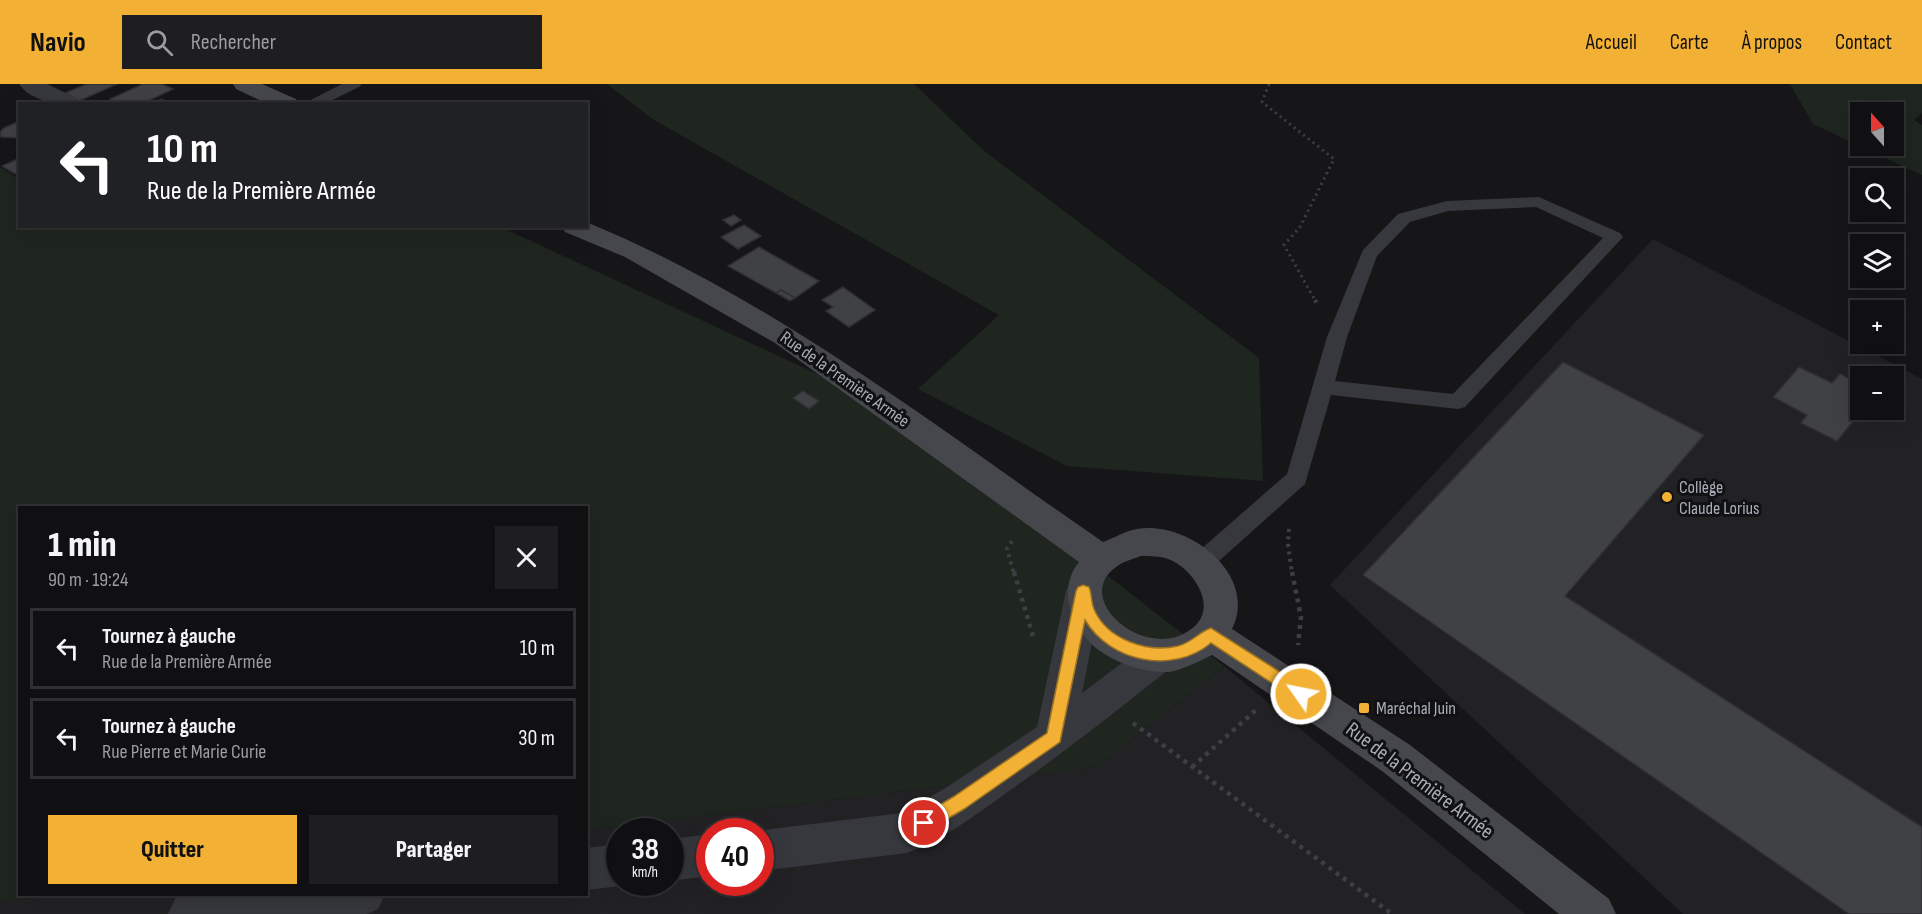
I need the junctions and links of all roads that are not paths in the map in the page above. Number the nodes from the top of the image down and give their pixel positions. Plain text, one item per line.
1 (30, 84) edge
2 (244, 84) edge
3 (354, 84) edge
4 (66, 102) edge
5 (284, 102) edge
6 (314, 102) edge
7 (579, 228) edge
8 (1323, 387) junction
9 (1100, 558) junction
10 (1201, 563) junction
11 (1083, 591) junction
12 (1211, 635) junction
13 (1160, 655) junction
14 (1054, 737) junction
15 (774, 848) edge
16 (606, 867) edge
17 (588, 869) edge
18 (346, 896) edge
19 (190, 914) edge
20 (1594, 914) edge

1 - 4 street
2 - 5 street
3 - 6 lane
7 - 9 street, Rue de la Première Armée
8 - 8 lane
8 - 10 lane
9 - 10 street
9 - 11 street
10 - 12 street
11 - 13 street
11 - 14 street
12 - 13 street
12 - 20 street, Rue de la Première Armée
13 - 14 street
14 - 15 street
16 - 17 street
18 - 19 street

